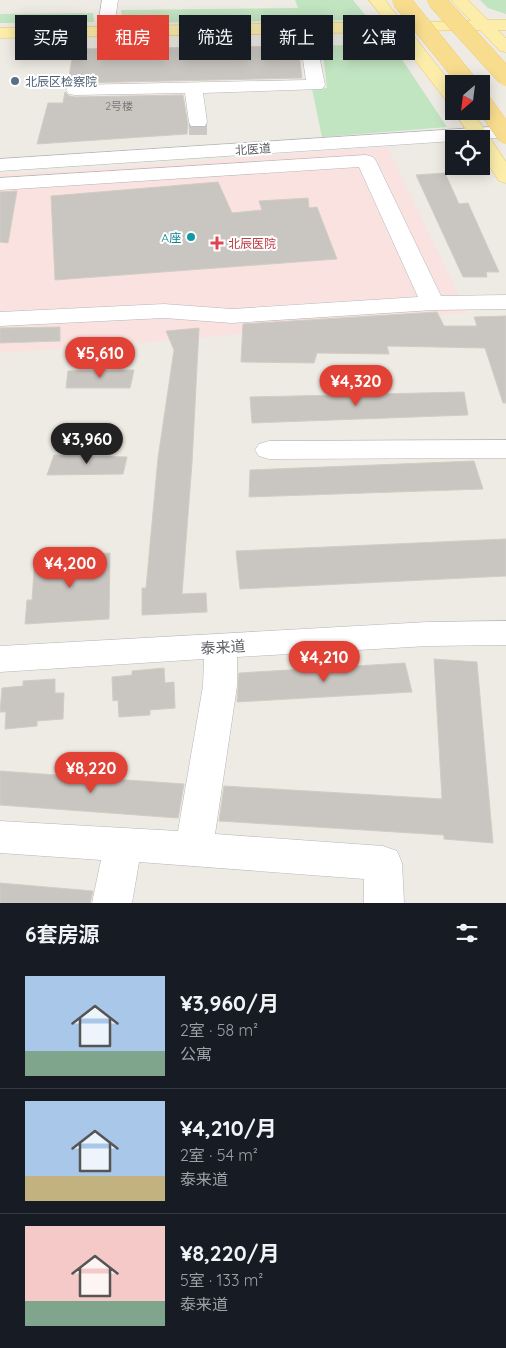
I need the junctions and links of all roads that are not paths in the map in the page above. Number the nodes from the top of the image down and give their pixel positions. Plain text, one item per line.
1 (110, 0) edge
2 (377, 0) edge
3 (401, 0) edge
4 (436, 0) edge
5 (459, 0) edge
6 (108, 15) edge
7 (389, 15) edge
8 (485, 25) junction
9 (97, 32) edge
10 (169, 32) edge
11 (0, 33) edge
12 (415, 33) edge
13 (343, 34) edge
14 (415, 34) edge
15 (504, 38) edge
16 (261, 40) edge
17 (0, 43) edge
18 (415, 48) edge
19 (312, 60) edge
20 (462, 75) edge
21 (506, 77) edge
22 (445, 87) edge
23 (193, 88) junction
24 (75, 90) dead end
25 (490, 112) edge
26 (490, 133) edge
27 (506, 133) edge
28 (445, 135) edge
29 (197, 137) junction
30 (280, 147) junction
31 (490, 152) edge
32 (0, 165) edge
33 (289, 166) junction
34 (506, 177) edge
35 (0, 184) edge
36 (506, 302) edge
37 (433, 303) junction
38 (0, 318) edge
39 (506, 449) edge
40 (269, 450) dead end
41 (506, 633) edge
42 (221, 647) junction
43 (0, 659) edge
44 (0, 837) edge
45 (123, 844) junction
46 (194, 848) junction
47 (112, 903) edge
48 (384, 903) edge

1 - 6 street
2 - 7 main road
3 - 20 highway, bridge
4 - 21 highway, bridge
5 - 8 main road
8 - 12 main road
8 - 15 main road
9 - 11 main road
10 - 13 main road
14 - 15 main road
16 - 17 main road
18 - 22 main road
19 - 23 street
23 - 24 street
23 - 29 street
25 - 27 highway, bridge
26 - 27 street, 北医道
28 - 30 street, 北医道
29 - 30 street, 北医道
29 - 32 street, 北医道
30 - 33 street
31 - 34 main road
33 - 35 street
33 - 37 street
36 - 37 street
37 - 38 street
39 - 40 street
41 - 42 street, 泰来道
42 - 43 street, 泰来道
42 - 46 street
44 - 45 street
45 - 46 street
45 - 47 street
46 - 48 street

